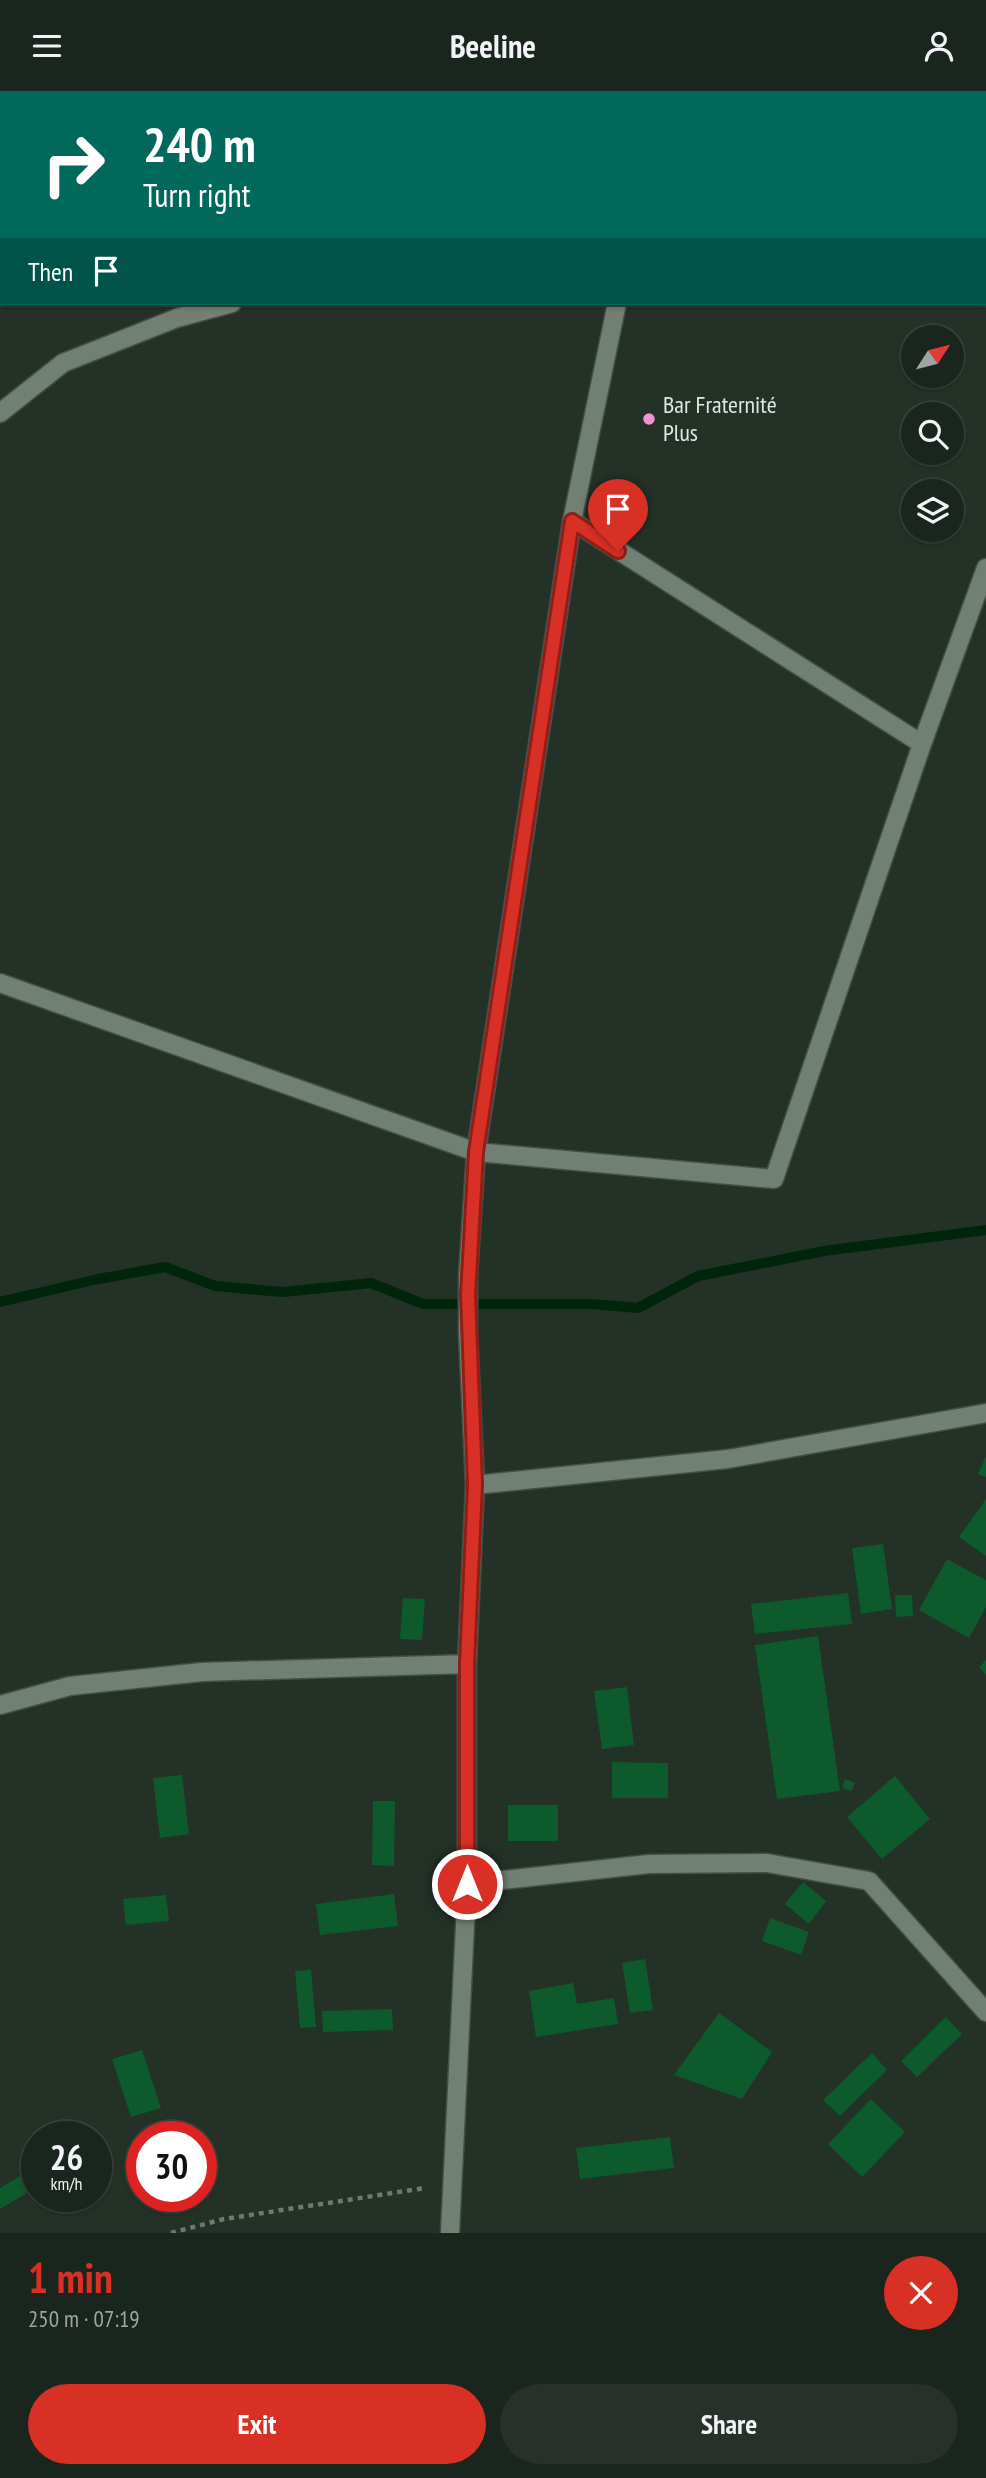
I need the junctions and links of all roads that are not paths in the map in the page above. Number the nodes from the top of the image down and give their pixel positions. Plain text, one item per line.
1 (225, 305) edge
2 (617, 305) edge
3 (0, 413) edge
4 (572, 521) junction
5 (986, 568) edge
6 (922, 744) junction
7 (0, 982) edge
8 (476, 1152) junction
9 (986, 1413) edge
10 (475, 1485) junction
11 (467, 1664) junction
12 (0, 1705) edge
13 (467, 1884) junction
14 (986, 2012) edge
15 (450, 2233) edge

1 - 3 street
2 - 4 street
4 - 6 street
4 - 8 street
5 - 6 street
6 - 8 street
7 - 8 street
8 - 10 street
9 - 10 street
10 - 11 street
11 - 12 street
11 - 13 street
13 - 14 street
13 - 15 street

